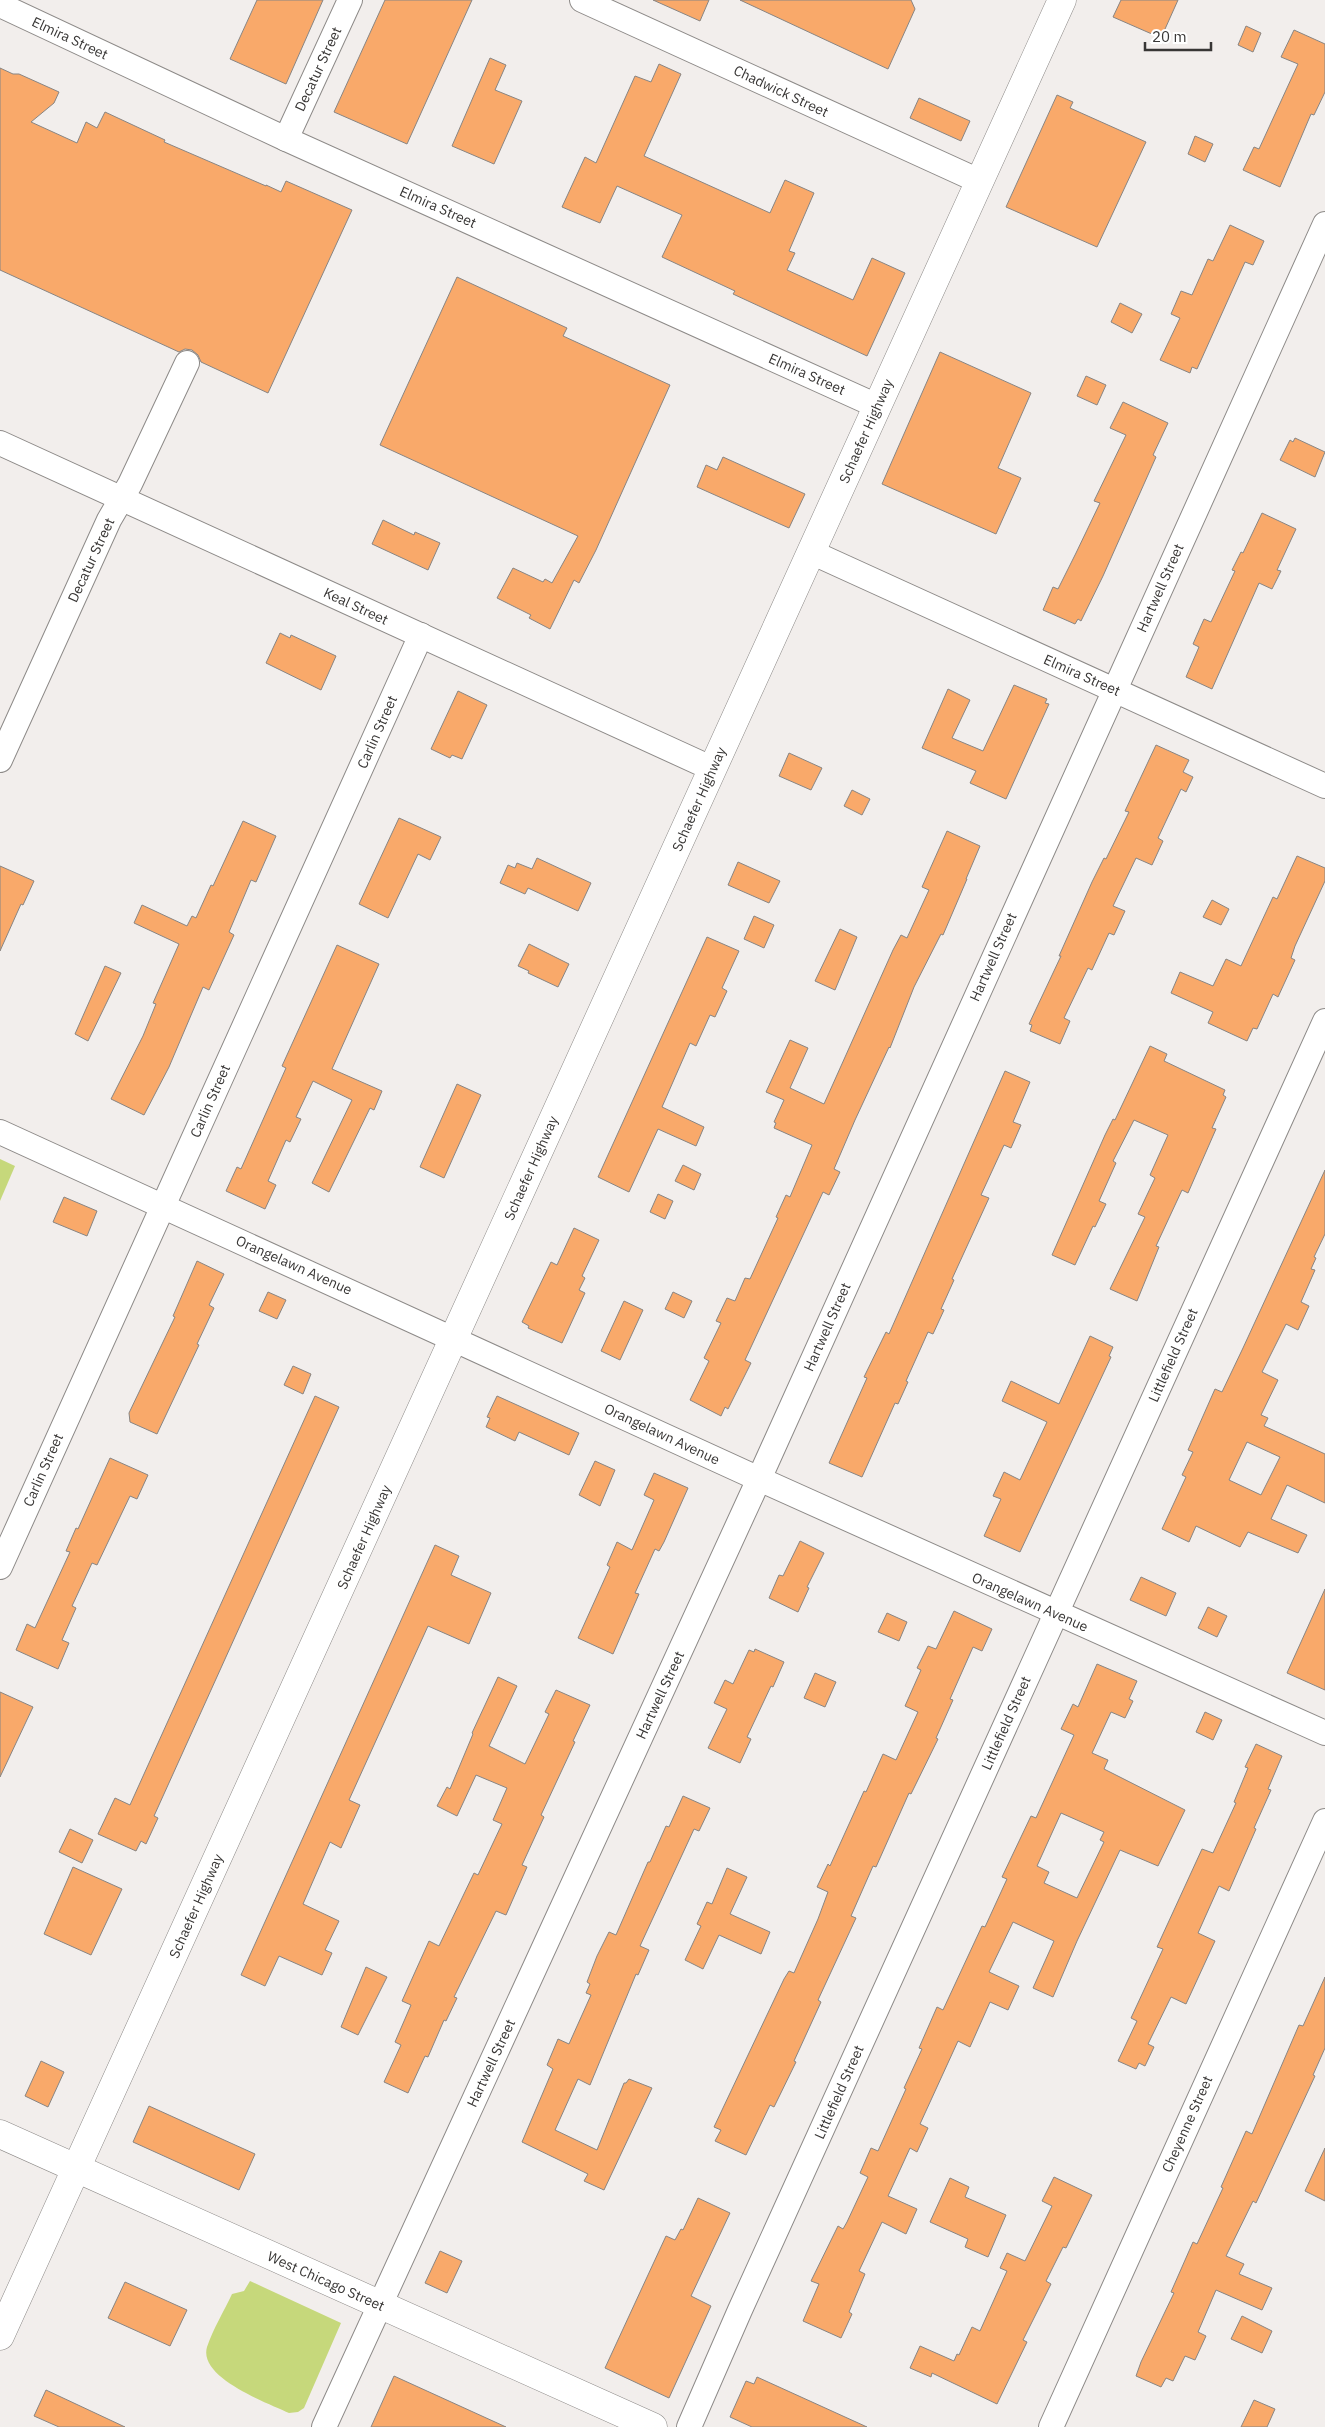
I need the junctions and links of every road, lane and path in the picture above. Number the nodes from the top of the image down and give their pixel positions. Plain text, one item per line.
1 (350, 0) edge
2 (582, 0) edge
3 (1062, 0) edge
4 (0, 5) edge
5 (286, 139) junction
6 (979, 181) junction
7 (1325, 224) edge
8 (187, 363) dead end
9 (877, 406) junction
10 (0, 443) edge
11 (121, 498) junction
12 (811, 552) junction
13 (421, 635) junction
14 (1114, 690) junction
15 (0, 760) edge
16 (712, 769) junction
17 (1325, 786) edge
18 (1325, 1021) edge
19 (0, 1132) edge
20 (162, 1206) junction
21 (454, 1338) junction
22 (759, 1479) junction
23 (0, 1566) edge
24 (1056, 1614) junction
25 (1325, 1734) edge
26 (1325, 1821) edge
27 (0, 2134) edge
28 (77, 2169) junction
29 (380, 2304) junction
30 (0, 2336) edge
31 (324, 2427) edge
32 (653, 2427) edge
33 (689, 2427) edge
34 (1051, 2427) edge

1 - 5 street, Decatur Street
2 - 6 street, Chadwick Street
3 - 6 main road, Schaefer Highway
4 - 5 street, Elmira Street
5 - 9 street, Elmira Street
6 - 9 main road, Schaefer Highway
7 - 14 street, Hartwell Street
8 - 11 street, Decatur Street
9 - 12 main road, Schaefer Highway
10 - 11 street, Keal Street
11 - 13 street, Keal Street
11 - 15 street, Decatur Street
12 - 14 street, Elmira Street
12 - 16 main road, Schaefer Highway
13 - 16 street, Keal Street
13 - 20 street, Carlin Street
14 - 17 street, Elmira Street
14 - 22 street, Hartwell Street
16 - 21 main road, Schaefer Highway
18 - 24 street, Littlefield Street
19 - 20 street, Orangelawn Avenue
20 - 21 street, Orangelawn Avenue
20 - 23 street, Carlin Street
21 - 22 street, Orangelawn Avenue
21 - 28 main road, Schaefer Highway
22 - 24 street, Orangelawn Avenue
22 - 29 street, Hartwell Street
24 - 25 street, Orangelawn Avenue
24 - 33 street, Littlefield Street
26 - 34 street, Cheyenne Street
27 - 28 main road, West Chicago Street
28 - 29 main road, West Chicago Street
28 - 30 main road, Schaefer Highway
29 - 31 street, Hartwell Street
29 - 32 main road, West Chicago Street

